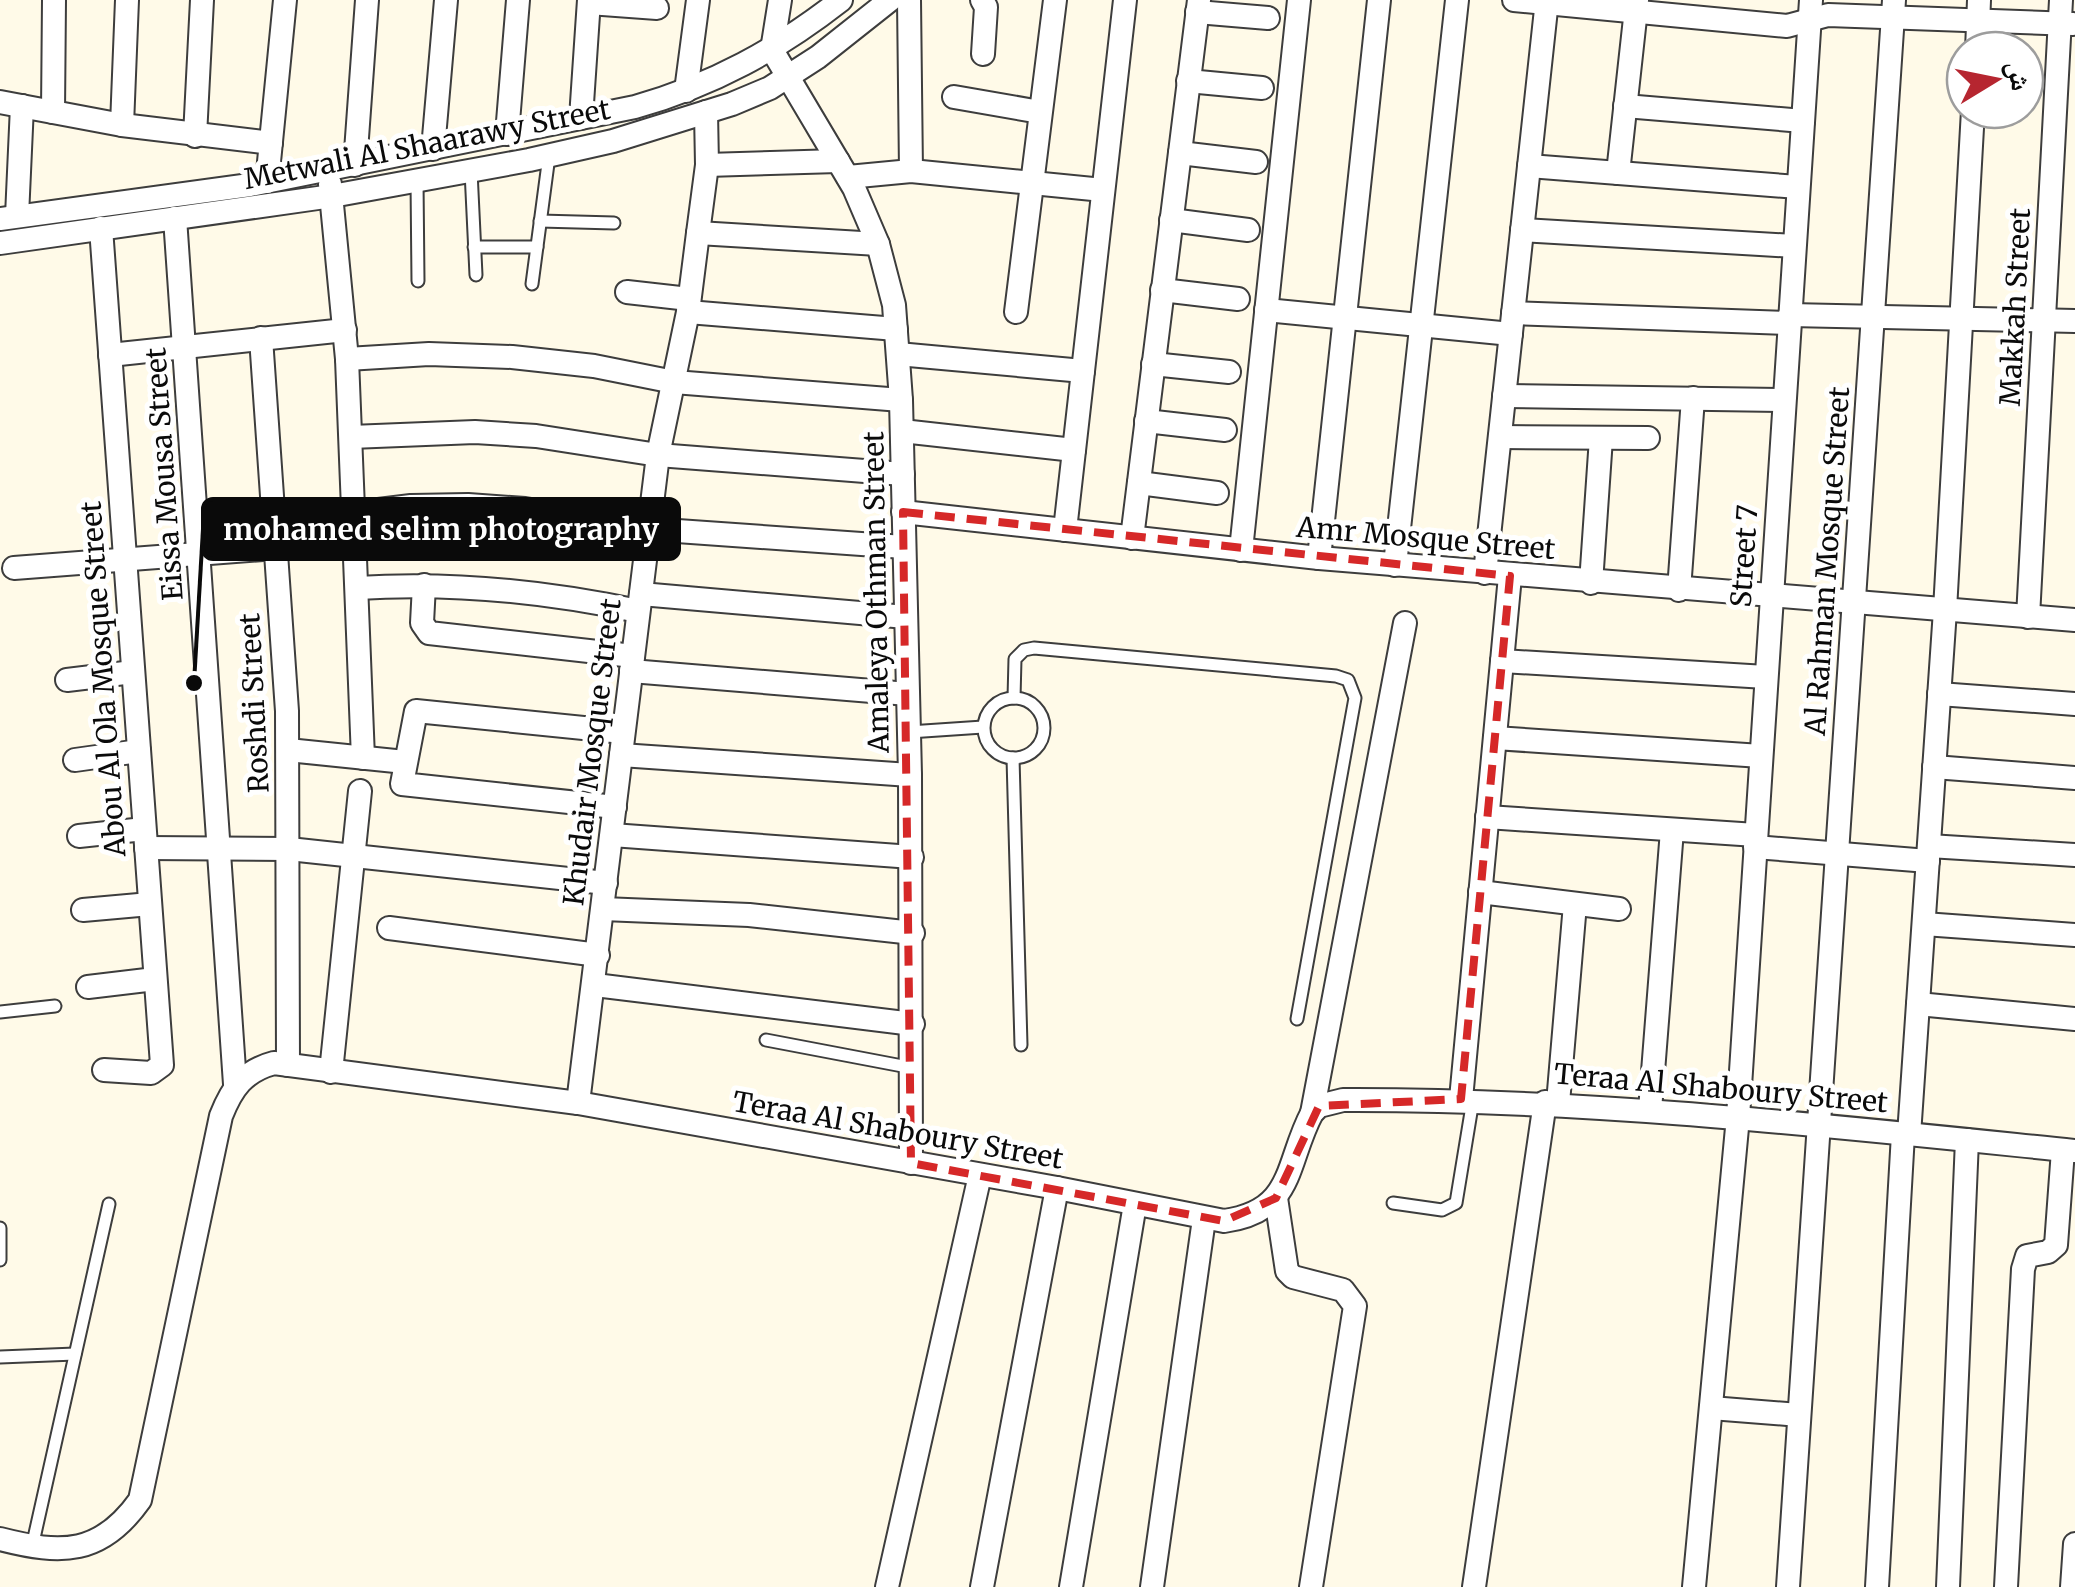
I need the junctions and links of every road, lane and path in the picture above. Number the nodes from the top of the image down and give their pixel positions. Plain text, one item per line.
1 (54, 0) edge
2 (127, 0) edge
3 (202, 0) edge
4 (285, 0) edge
5 (367, 0) edge
6 (446, 0) edge
7 (518, 0) edge
8 (698, 0) edge
9 (780, 0) edge
10 (841, 0) edge
11 (890, 0) edge
12 (909, 0) edge
13 (982, 0) edge
14 (1055, 0) edge
15 (1125, 0) edge
16 (1299, 0) edge
17 (1379, 0) edge
18 (1457, 0) edge
19 (1514, 0) edge
20 (589, 1) edge
21 (1546, 2) edge
22 (1198, 6) edge
23 (1636, 6) edge
24 (657, 8) dead end
25 (1893, 9) edge
26 (1724, 10) edge
27 (1810, 10) edge
28 (1979, 10) edge
29 (2066, 16) edge
30 (1268, 18) dead end
31 (772, 50) junction
32 (983, 54) dead end
33 (788, 78) junction
34 (1188, 82) junction
35 (1262, 88) dead end
36 (686, 91) junction
37 (954, 97) dead end
38 (11, 104) edge
39 (1625, 106) junction
40 (53, 112) junction
41 (706, 112) junction
42 (1040, 112) junction
43 (581, 118) junction
44 (1802, 122) junction
45 (122, 125) junction
46 (1972, 130) edge
47 (506, 134) junction
48 (195, 136) junction
49 (271, 143) junction
50 (434, 149) junction
51 (1180, 153) junction
52 (549, 156) junction
53 (1256, 162) dead end
54 (355, 165) junction
55 (707, 165) junction
56 (1529, 166) junction
57 (843, 169) junction
58 (329, 171) junction
59 (471, 171) junction
60 (911, 171) junction
61 (1618, 173) junction
62 (417, 181) junction
63 (267, 182) junction
64 (1031, 183) junction
65 (1798, 187) junction
66 (1104, 190) junction
67 (332, 196) junction
68 (9, 217) edge
69 (175, 218) junction
70 (540, 220) junction
71 (1171, 220) junction
72 (614, 223) dead end
73 (101, 228) junction
74 (1248, 230) dead end
75 (1522, 230) junction
76 (698, 233) junction
77 (0, 243) edge
78 (878, 244) junction
79 (1794, 246) junction
80 (474, 247) junction
81 (537, 248) junction
82 (476, 275) dead end
83 (418, 281) dead end
84 (532, 284) dead end
85 (1162, 290) junction
86 (628, 292) dead end
87 (1238, 299) dead end
88 (688, 306) junction
89 (1266, 310) junction
90 (1016, 312) dead end
91 (1873, 317) junction
92 (1345, 318) junction
93 (1790, 319) junction
94 (1962, 319) junction
95 (2044, 321) junction
96 (2075, 321) edge
97 (1512, 324) junction
98 (1422, 326) junction
99 (896, 329) junction
100 (345, 330) junction
101 (261, 338) junction
102 (186, 346) junction
103 (110, 354) junction
104 (898, 354) junction
105 (347, 358) junction
106 (1153, 364) junction
107 (1083, 371) junction
108 (1229, 372) dead end
109 (674, 382) junction
110 (1504, 396) junction
111 (1693, 398) junction
112 (901, 400) junction
113 (1784, 400) junction
114 (1146, 421) junction
115 (1225, 430) dead end
116 (902, 431) junction
117 (351, 437) junction
118 (1500, 437) junction
119 (1601, 438) junction
120 (1648, 438) dead end
121 (1074, 450) junction
122 (658, 455) junction
123 (903, 474) junction
124 (1138, 483) junction
125 (1217, 493) dead end
126 (903, 512) junction
127 (354, 513) junction
128 (650, 529) junction
129 (1065, 530) junction
130 (1132, 538) junction
131 (355, 542) junction
132 (904, 546) junction
133 (276, 548) junction
134 (1240, 550) junction
135 (199, 554) junction
136 (1319, 558) junction
137 (125, 560) junction
138 (1395, 565) junction
139 (14, 568) dead end
140 (1485, 573) junction
141 (1510, 576) junction
142 (1592, 583) junction
143 (424, 585) junction
144 (357, 588) junction
145 (1678, 590) junction
146 (1772, 596) junction
147 (640, 602) junction
148 (1855, 603) junction
149 (1946, 610) junction
150 (2028, 616) junction
151 (906, 617) junction
152 (2075, 620) edge
153 (1406, 624) dead end
154 (1502, 661) junction
155 (632, 663) junction
156 (133, 672) junction
157 (1766, 677) junction
158 (68, 680) dead end
159 (908, 694) junction
160 (1940, 694) junction
161 (1014, 698) junction
162 (2075, 704) edge
163 (983, 727) junction
164 (910, 732) junction
165 (1495, 738) junction
166 (622, 744) junction
167 (288, 750) junction
168 (139, 751) junction
169 (1761, 756) junction
170 (364, 758) junction
171 (1013, 758) junction
172 (75, 760) dead end
173 (1934, 767) junction
174 (403, 773) junction
175 (910, 775) junction
176 (2075, 778) edge
177 (360, 792) dead end
178 (614, 807) junction
179 (1487, 817) junction
180 (1672, 830) junction
181 (79, 836) dead end
182 (612, 836) junction
183 (145, 839) junction
184 (1756, 841) junction
185 (218, 846) junction
186 (289, 848) junction
187 (1929, 853) junction
188 (1838, 854) junction
189 (354, 855) junction
190 (2075, 856) edge
191 (912, 857) junction
192 (606, 883) junction
193 (1480, 892) junction
194 (150, 904) junction
195 (1576, 904) junction
196 (603, 909) junction
197 (1619, 909) dead end
198 (83, 910) dead end
199 (1924, 924) junction
200 (390, 928) dead end
201 (913, 934) junction
202 (2075, 936) edge
203 (598, 956) junction
204 (155, 979) junction
205 (595, 985) junction
206 (88, 987) dead end
207 (1918, 1004) junction
208 (55, 1006) dead end
209 (0, 1012) edge
210 (1297, 1019) dead end
211 (2075, 1019) edge
212 (913, 1024) junction
213 (766, 1040) dead end
214 (1020, 1045) dead end
215 (288, 1065) junction
216 (914, 1068) junction
217 (104, 1070) dead end
218 (332, 1072) junction
219 (235, 1084) junction
220 (1467, 1100) junction
221 (578, 1103) junction
222 (1552, 1103) junction
223 (1650, 1110) junction
224 (1312, 1113) junction
225 (1738, 1117) junction
226 (1821, 1125) junction
227 (1906, 1134) junction
228 (1967, 1140) junction
229 (2069, 1151) edge
230 (911, 1162) junction
231 (980, 1175) junction
232 (1057, 1188) junction
233 (1276, 1198) junction
234 (1393, 1203) dead end
235 (109, 1204) dead end
236 (1134, 1204) junction
237 (1204, 1218) junction
238 (0, 1228) edge
239 (0, 1260) edge
240 (75, 1354) junction
241 (0, 1357) edge
242 (1711, 1408) junction
243 (1799, 1414) junction
244 (0, 1539) edge
245 (2075, 1544) edge
246 (32, 1547) junction
247 (887, 1587) edge
248 (982, 1587) edge
249 (1072, 1587) edge
250 (1152, 1587) edge
251 (1311, 1587) edge
252 (1474, 1587) edge
253 (1694, 1587) edge
254 (1788, 1587) edge
255 (1877, 1587) edge
256 (1948, 1587) edge
257 (2006, 1587) edge
258 (2072, 1587) edge

1 - 40 street
2 - 45 street
3 - 48 street
4 - 49 street
5 - 54 street
6 - 50 street
7 - 47 street
8 - 36 street
9 - 31 street
10 - 31 street, Metwali Al Shaarawy Street
11 - 33 street, Metwali Al Shaarawy Street
12 - 60 street
13 - 32 street
14 - 42 street
15 - 66 street
16 - 89 street
17 - 92 street
18 - 98 street
19 - 21 street
20 - 24 street
20 - 43 street
21 - 23 street
21 - 56 street
22 - 30 street
22 - 34 street
23 - 26 street
23 - 39 street
25 - 27 street
25 - 28 street
25 - 91 street, Al Rahman Mosque Street
26 - 27 street
27 - 44 street, Street 7
28 - 29 street
29 - 95 street, Makkah Street
31 - 33 street, Amaleya Othman Street
31 - 36 street, Metwali Al Shaarawy Street
33 - 41 street, Metwali Al Shaarawy Street
33 - 57 street, Amaleya Othman Street
34 - 35 street
34 - 51 street
36 - 43 street, Metwali Al Shaarawy Street
37 - 42 street
38 - 40 street
38 - 68 street
39 - 44 street
39 - 61 street
40 - 45 street
41 - 52 street, Metwali Al Shaarawy Street
41 - 55 street, Khudair Mosque Street
42 - 64 street
43 - 47 street, Metwali Al Shaarawy Street
44 - 65 street, Street 7
45 - 48 street
46 - 94 street
47 - 50 street, Metwali Al Shaarawy Street
48 - 49 street
49 - 63 street
50 - 54 street, Metwali Al Shaarawy Street
51 - 53 street
51 - 71 street
52 - 59 street, Metwali Al Shaarawy Street
52 - 70 lane
54 - 58 street, Metwali Al Shaarawy Street
55 - 57 street
55 - 76 street, Khudair Mosque Street
56 - 61 street
56 - 75 street
57 - 60 street
57 - 78 street, Amaleya Othman Street
58 - 63 street, Metwali Al Shaarawy Street
58 - 67 street
59 - 62 street, Metwali Al Shaarawy Street
59 - 80 lane
60 - 64 street
61 - 65 street
62 - 67 street, Metwali Al Shaarawy Street
62 - 83 lane
63 - 68 street, Metwali Al Shaarawy Street
64 - 66 street
64 - 90 street
65 - 79 street, Street 7
66 - 107 street
67 - 69 street, Metwali Al Shaarawy Street
67 - 100 street
69 - 73 street, Metwali Al Shaarawy Street
69 - 102 street, Eissa Mousa Street
70 - 72 lane
70 - 81 lane
71 - 74 street
71 - 85 street
73 - 77 street, Metwali Al Shaarawy Street
73 - 103 street, Abou Al Ola Mosque Street
75 - 79 street
75 - 97 street
76 - 78 street
76 - 88 street, Khudair Mosque Street
78 - 99 street, Amaleya Othman Street
79 - 93 street, Street 7
80 - 81 lane
80 - 82 lane
81 - 84 lane
85 - 87 street
85 - 106 street
86 - 88 street
88 - 99 street
88 - 109 street, Khudair Mosque Street
89 - 92 street
89 - 134 street
91 - 93 street
91 - 94 street
91 - 148 street, Al Rahman Mosque Street
92 - 98 street
92 - 136 street
93 - 97 street
93 - 113 street, Street 7
94 - 95 street
94 - 149 street
95 - 96 street
95 - 150 street, Makkah Street
97 - 98 street
97 - 110 street
98 - 138 street
99 - 104 street, Amaleya Othman Street
100 - 101 street
100 - 105 street
101 - 102 street
101 - 133 street, Roshdi Street
102 - 103 street
102 - 135 street, Eissa Mousa Street
103 - 137 street, Abou Al Ola Mosque Street
104 - 107 street
104 - 112 street, Amaleya Othman Street
105 - 109 street
105 - 117 street
106 - 108 street
106 - 114 street
107 - 121 street
109 - 112 street
109 - 122 street, Khudair Mosque Street
110 - 111 street
110 - 118 street
111 - 113 street
111 - 145 street
112 - 116 street, Amaleya Othman Street
113 - 146 street, Street 7
114 - 115 street
114 - 124 street
116 - 121 street
116 - 123 street, Amaleya Othman Street
117 - 122 street
117 - 127 street
118 - 119 street
118 - 140 street
119 - 120 street
119 - 142 street
121 - 129 street
122 - 123 street
122 - 128 street, Khudair Mosque Street
123 - 126 street, Amaleya Othman Street
124 - 125 street
124 - 130 street
126 - 129 street, Amr Mosque Street
126 - 132 street, Amaleya Othman Street
127 - 128 street
127 - 131 street
128 - 132 street
128 - 147 street, Khudair Mosque Street
129 - 130 street, Amr Mosque Street
130 - 134 street, Amr Mosque Street
131 - 133 street
131 - 144 street
132 - 151 street, Amaleya Othman Street
133 - 135 street
133 - 167 street, Roshdi Street
134 - 136 street, Amr Mosque Street
135 - 137 street
135 - 185 street, Eissa Mousa Street
136 - 138 street, Amr Mosque Street
137 - 139 street
137 - 156 street, Abou Al Ola Mosque Street
138 - 140 street, Amr Mosque Street
140 - 141 street, Amr Mosque Street
141 - 142 street, Amr Mosque Street
141 - 154 street
142 - 145 street, Amr Mosque Street
143 - 144 street
143 - 147 street
143 - 155 street
144 - 170 street
145 - 146 street, Amr Mosque Street
146 - 148 street, Amr Mosque Street
146 - 157 street, Street 7
147 - 151 street
147 - 155 street, Khudair Mosque Street
148 - 149 street, Amr Mosque Street
148 - 188 street, Al Rahman Mosque Street
149 - 150 street, Amr Mosque Street
149 - 160 street
150 - 152 street, Amr Mosque Street
151 - 159 street, Amaleya Othman Street
153 - 224 street
154 - 157 street
154 - 165 street
155 - 159 street
155 - 166 street, Khudair Mosque Street
156 - 158 street
156 - 168 street, Abou Al Ola Mosque Street
157 - 169 street, Street 7
159 - 164 street, Amaleya Othman Street
160 - 162 street
160 - 173 street
161 - 163 lane
161 - 171 lane
161 - 210 lane
163 - 164 lane
163 - 171 lane
164 - 175 street, Amaleya Othman Street
165 - 169 street
165 - 179 street
166 - 174 street
166 - 175 street
166 - 178 street, Khudair Mosque Street
167 - 170 street
167 - 186 street, Roshdi Street
168 - 172 street
168 - 183 street, Abou Al Ola Mosque Street
169 - 184 street, Street 7
170 - 174 street
171 - 214 lane
173 - 176 street
173 - 187 street
174 - 178 street
175 - 191 street, Amaleya Othman Street
177 - 189 street
178 - 182 street, Khudair Mosque Street
179 - 180 street
179 - 193 street
180 - 184 street
180 - 223 street
181 - 183 street
182 - 191 street
182 - 192 street, Khudair Mosque Street
183 - 185 street
183 - 194 street, Abou Al Ola Mosque Street
184 - 188 street
184 - 225 street, Street 7
185 - 186 street
185 - 219 street, Eissa Mousa Street
186 - 189 street
186 - 215 street, Roshdi Street
187 - 188 street
187 - 190 street
187 - 199 street
188 - 226 street, Al Rahman Mosque Street
189 - 192 street
189 - 218 street
191 - 201 street, Amaleya Othman Street
192 - 196 street, Khudair Mosque Street
193 - 195 street
193 - 220 street
194 - 198 street
194 - 204 street, Abou Al Ola Mosque Street
195 - 197 street
195 - 222 street
196 - 201 street
196 - 203 street, Khudair Mosque Street
199 - 202 street
199 - 207 street
200 - 203 street
201 - 212 street, Amaleya Othman Street
203 - 205 street, Khudair Mosque Street
204 - 206 street
204 - 217 street, Abou Al Ola Mosque Street
205 - 212 street
205 - 221 street, Khudair Mosque Street
207 - 211 street
207 - 227 street
208 - 209 lane
212 - 216 street, Amaleya Othman Street
213 - 216 lane
215 - 218 street, Teraa Al Shaboury Street
215 - 219 street, Teraa Al Shaboury Street
216 - 230 street, Amaleya Othman Street
218 - 221 street, Teraa Al Shaboury Street
219 - 246 street
220 - 222 street, Teraa Al Shaboury Street
220 - 224 street, Teraa Al Shaboury Street
220 - 234 lane
221 - 230 street, Teraa Al Shaboury Street
222 - 223 street, Teraa Al Shaboury Street
222 - 252 street
223 - 225 street, Teraa Al Shaboury Street
224 - 233 street
225 - 226 street, Teraa Al Shaboury Street
225 - 242 street, Street 7
226 - 227 street, Teraa Al Shaboury Street
226 - 243 street, Al Rahman Mosque Street
227 - 228 street, Teraa Al Shaboury Street
227 - 255 street
228 - 229 street, Teraa Al Shaboury Street
228 - 256 street
229 - 257 street
230 - 231 street, Teraa Al Shaboury Street
231 - 232 street, Teraa Al Shaboury Street
231 - 247 street
232 - 236 street, Teraa Al Shaboury Street
232 - 248 street
233 - 237 street, Teraa Al Shaboury Street
233 - 251 street
235 - 240 lane
236 - 237 street, Teraa Al Shaboury Street
236 - 249 street
237 - 250 street
238 - 239 lane
240 - 241 lane
240 - 246 lane
242 - 243 street
242 - 253 street, Street 7
243 - 254 street, Al Rahman Mosque Street
244 - 246 street
245 - 258 street

